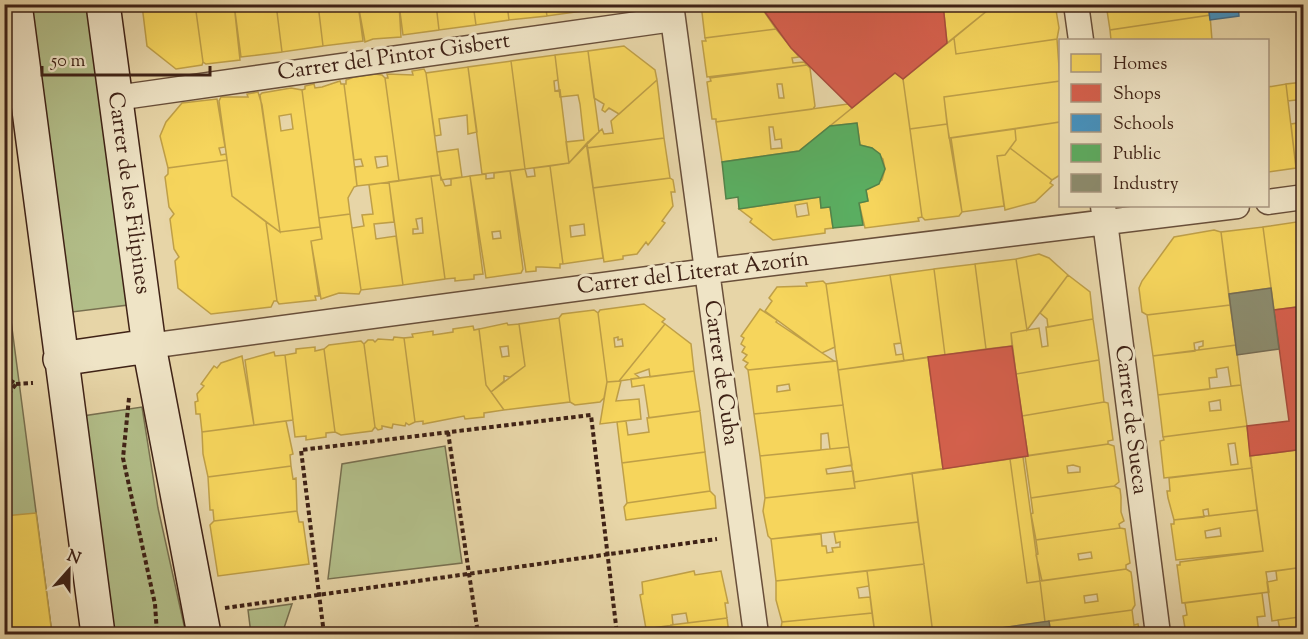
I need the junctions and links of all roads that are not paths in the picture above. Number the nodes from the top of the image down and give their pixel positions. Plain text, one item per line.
1 (15, 4) edge
2 (103, 4) edge
3 (1076, 4) edge
4 (671, 12) edge
5 (1081, 39) edge
6 (116, 98) junction
7 (1304, 197) edge
8 (1269, 202) edge
9 (1220, 207) edge
10 (1104, 214) edge
11 (706, 272) junction
12 (149, 346) junction
13 (60, 359) junction
14 (98, 634) edge
15 (204, 634) edge
16 (756, 634) edge
17 (1158, 634) edge

1 - 13 main road
2 - 6 main road, Carrer de les Filipines
3 - 5 street
4 - 6 street, Carrer del Pintor Gisbert
4 - 11 street, Carrer de Cuba
6 - 12 main road, Carrer de les Filipines
7 - 8 street
9 - 10 street, Carrer del Literat Azorín
10 - 11 street, Carrer del Literat Azorín
10 - 17 street, Carrer de Sueca
11 - 12 street, Carrer del Literat Azorín
11 - 16 street, Carrer de Cuba
12 - 13 main road
12 - 15 main road, Carrer de les Filipines
13 - 14 main road

